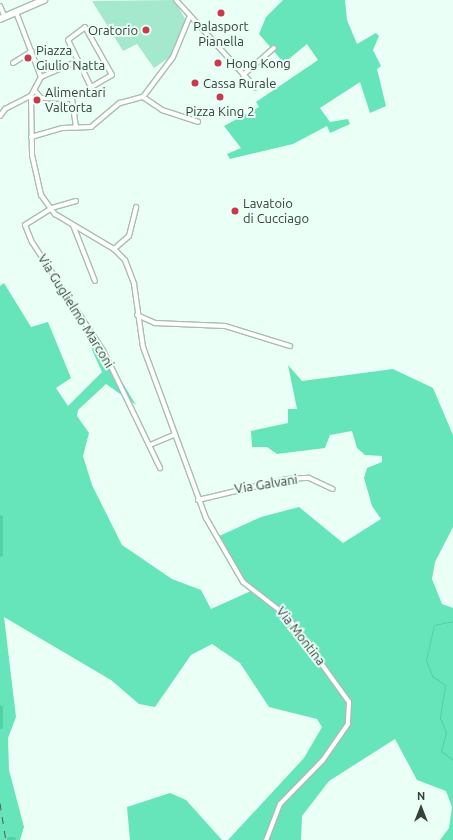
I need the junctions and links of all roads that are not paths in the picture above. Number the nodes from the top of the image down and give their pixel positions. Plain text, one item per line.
1 (44, 0) edge
2 (176, 0) edge
3 (0, 6) edge
4 (16, 12) junction
5 (3, 18) edge
6 (189, 18) junction
7 (274, 48) dead end
8 (32, 51) junction
9 (78, 61) junction
10 (13, 63) dead end
11 (243, 75) junction
12 (41, 77) junction
13 (255, 87) dead end
14 (35, 92) junction
15 (31, 96) junction
16 (143, 97) junction
17 (0, 116) edge
18 (198, 122) dead end
19 (76, 128) junction
20 (31, 137) junction
21 (76, 201) dead end
22 (136, 207) dead end
23 (50, 210) junction
24 (73, 225) junction
25 (114, 249) junction
26 (95, 281) dead end
27 (137, 315) junction
28 (290, 346) dead end
29 (174, 435) junction
30 (150, 445) junction
31 (160, 468) dead end
32 (333, 490) dead end
33 (198, 500) junction
34 (266, 840) edge

1 - 4 main road
2 - 6 street
3 - 5 street
4 - 5 main road
4 - 8 street
6 - 11 street
6 - 16 street
7 - 11 street
8 - 10 street
8 - 12 street
9 - 9 street
9 - 12 street
11 - 13 street
12 - 14 street
14 - 15 street
14 - 19 street
15 - 17 street
15 - 20 street
16 - 18 street
16 - 19 street
19 - 20 street
20 - 23 street
21 - 23 street
22 - 25 street
23 - 24 street
23 - 30 street, Via Guglielmo Marconi
24 - 25 street
24 - 26 street
25 - 27 street, Via Montina
27 - 28 street
27 - 29 street, Via Montina
29 - 30 street
29 - 33 street, Via Montina
30 - 31 street, Via Guglielmo Marconi
32 - 33 street, Via Galvani
33 - 34 street, Via Montina

